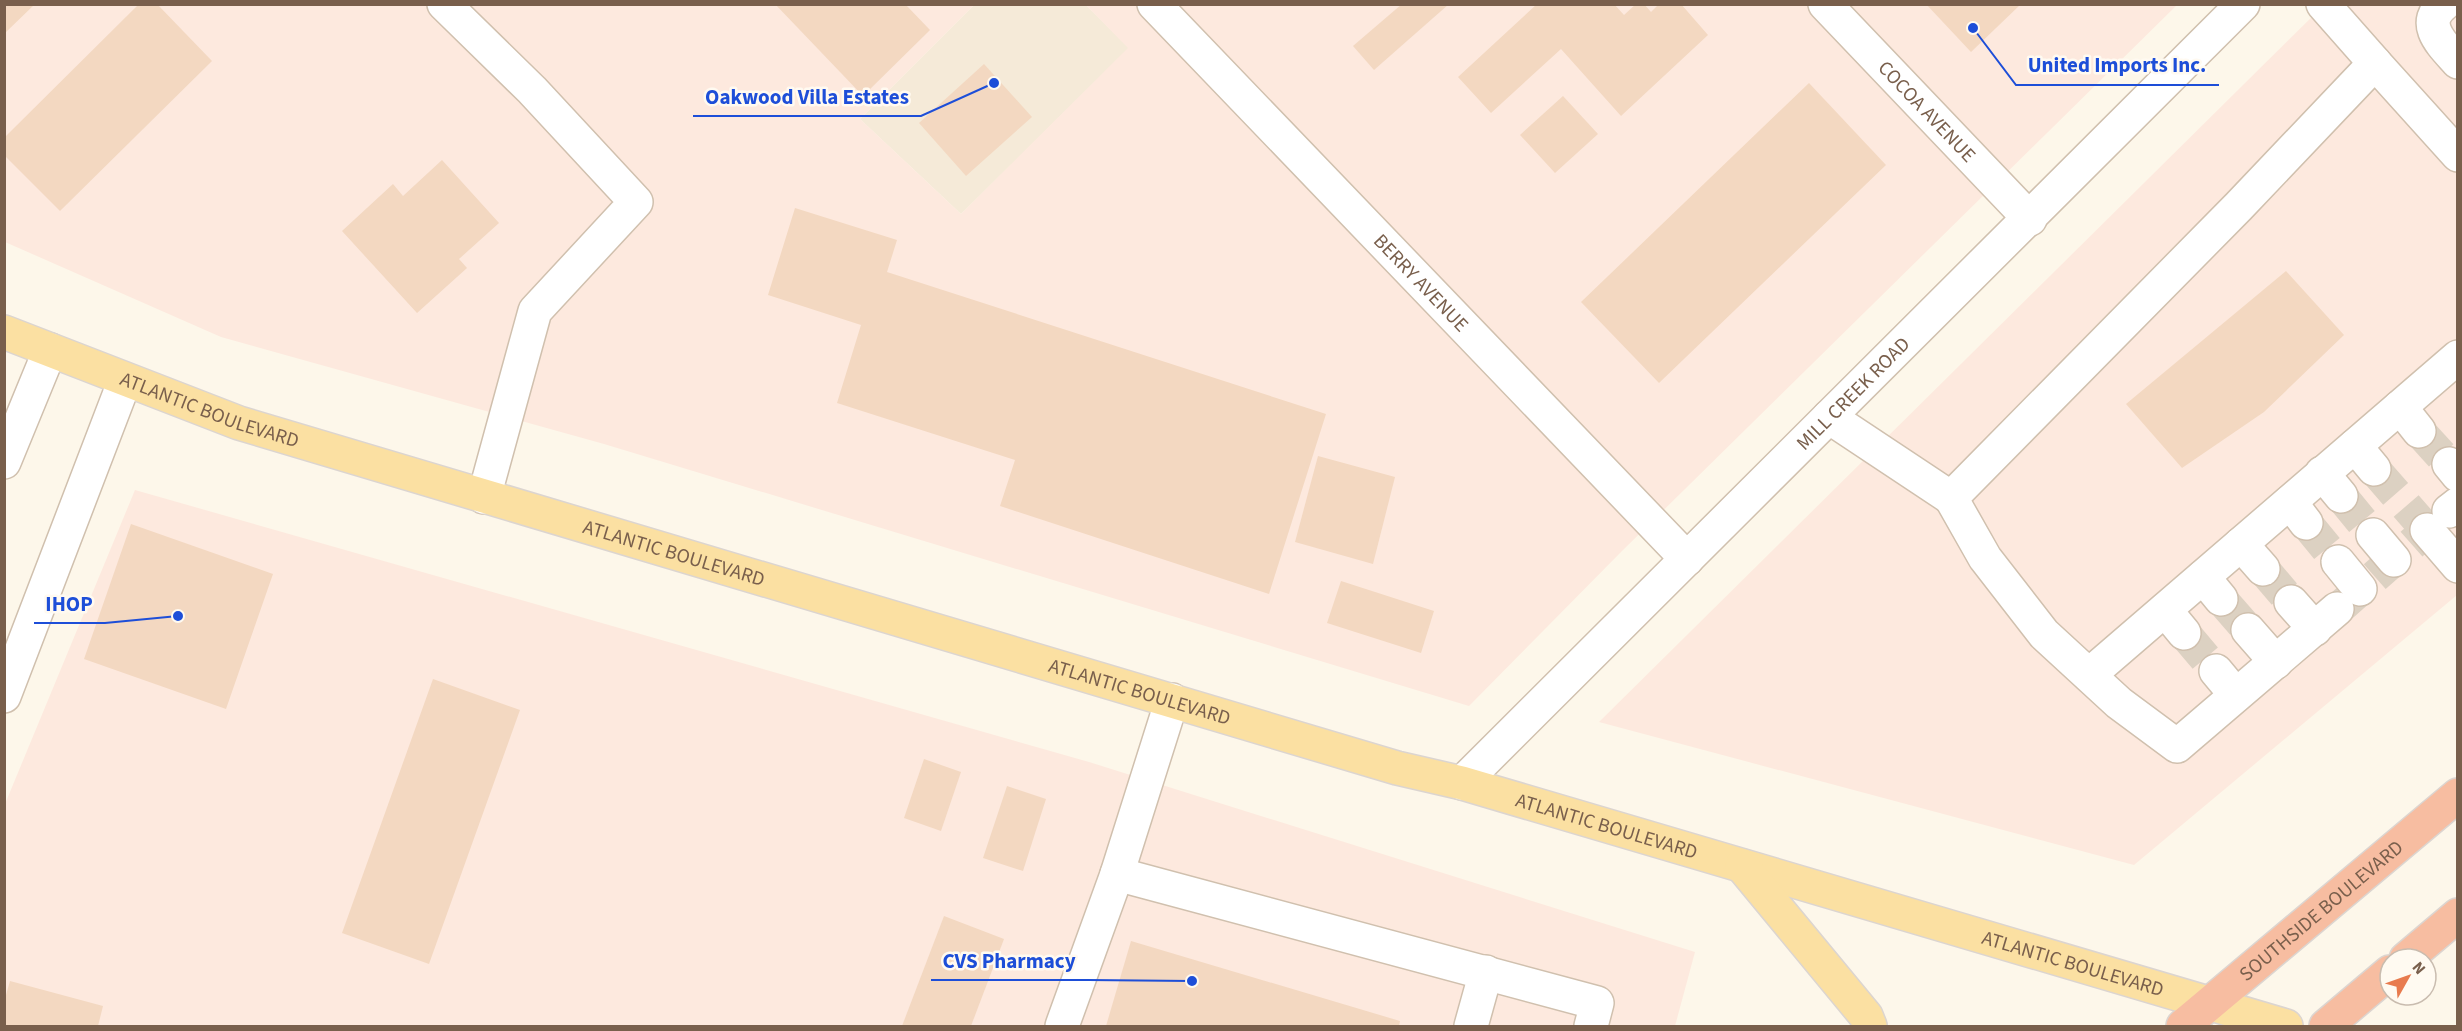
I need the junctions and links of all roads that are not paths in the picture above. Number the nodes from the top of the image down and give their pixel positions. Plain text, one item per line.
1 (444, 4) edge
2 (1154, 4) edge
3 (1825, 4) edge
4 (2243, 4) edge
5 (2324, 4) edge
6 (2444, 4) edge
7 (2457, 62) edge
8 (2375, 63) junction
9 (2457, 155) edge
10 (2030, 219) junction
11 (4, 332) edge
12 (50, 350) junction
13 (2452, 372) edge
14 (125, 380) junction
15 (1829, 417) junction
16 (4, 462) edge
17 (484, 496) junction
18 (1951, 498) junction
19 (2445, 515) tunnel mouth
20 (2373, 535) tunnel mouth
21 (2241, 544) junction
22 (1688, 559) junction
23 (2394, 560) dead end
24 (2338, 562) tunnel mouth
25 (2457, 566) edge
26 (2263, 569) tunnel mouth
27 (2291, 602) tunnel mouth
28 (2337, 609) junction
29 (2248, 630) tunnel mouth
30 (2276, 662) junction
31 (2089, 675) junction
32 (4, 696) edge
33 (1172, 700) junction
34 (1462, 783) junction
35 (2457, 795) edge
36 (1742, 866) junction
37 (1117, 874) junction
38 (2457, 915) edge
39 (2420, 947) edge
40 (1486, 972) junction
41 (2378, 982) edge
42 (2210, 1004) junction
43 (1062, 1026) edge
44 (1471, 1026) edge
45 (1591, 1026) edge
46 (1870, 1026) edge
47 (2183, 1026) edge
48 (2286, 1026) edge
49 (2326, 1026) edge

1 - 17 street
2 - 22 street, BERRY AVENUE
3 - 10 street, COCOA AVENUE
4 - 10 street, MILL CREEK ROAD
5 - 8 street
6 - 7 street
8 - 9 street
8 - 18 street
10 - 15 street, MILL CREEK ROAD
11 - 12 main road, ATLANTIC BOULEVARD
12 - 14 main road, ATLANTIC BOULEVARD
12 - 16 street
13 - 21 street
14 - 17 main road, ATLANTIC BOULEVARD
14 - 32 street
15 - 18 street
15 - 22 street, MILL CREEK ROAD
17 - 33 main road, ATLANTIC BOULEVARD
18 - 31 street
19 - 25 street
20 - 23 street
21 - 26 street
21 - 31 street
22 - 34 street, MILL CREEK ROAD
24 - 28 street
27 - 28 street
28 - 30 street
29 - 30 street
30 - 31 street
33 - 34 main road, ATLANTIC BOULEVARD
33 - 37 street
34 - 36 main road, ATLANTIC BOULEVARD
35 - 42 highway, SOUTHSIDE BOULEVARD
36 - 42 main road, ATLANTIC BOULEVARD
36 - 46 main road
37 - 40 street
37 - 43 street
38 - 39 highway
40 - 44 street
40 - 45 street
41 - 49 highway
42 - 47 highway, SOUTHSIDE BOULEVARD
42 - 48 main road, ATLANTIC BOULEVARD

